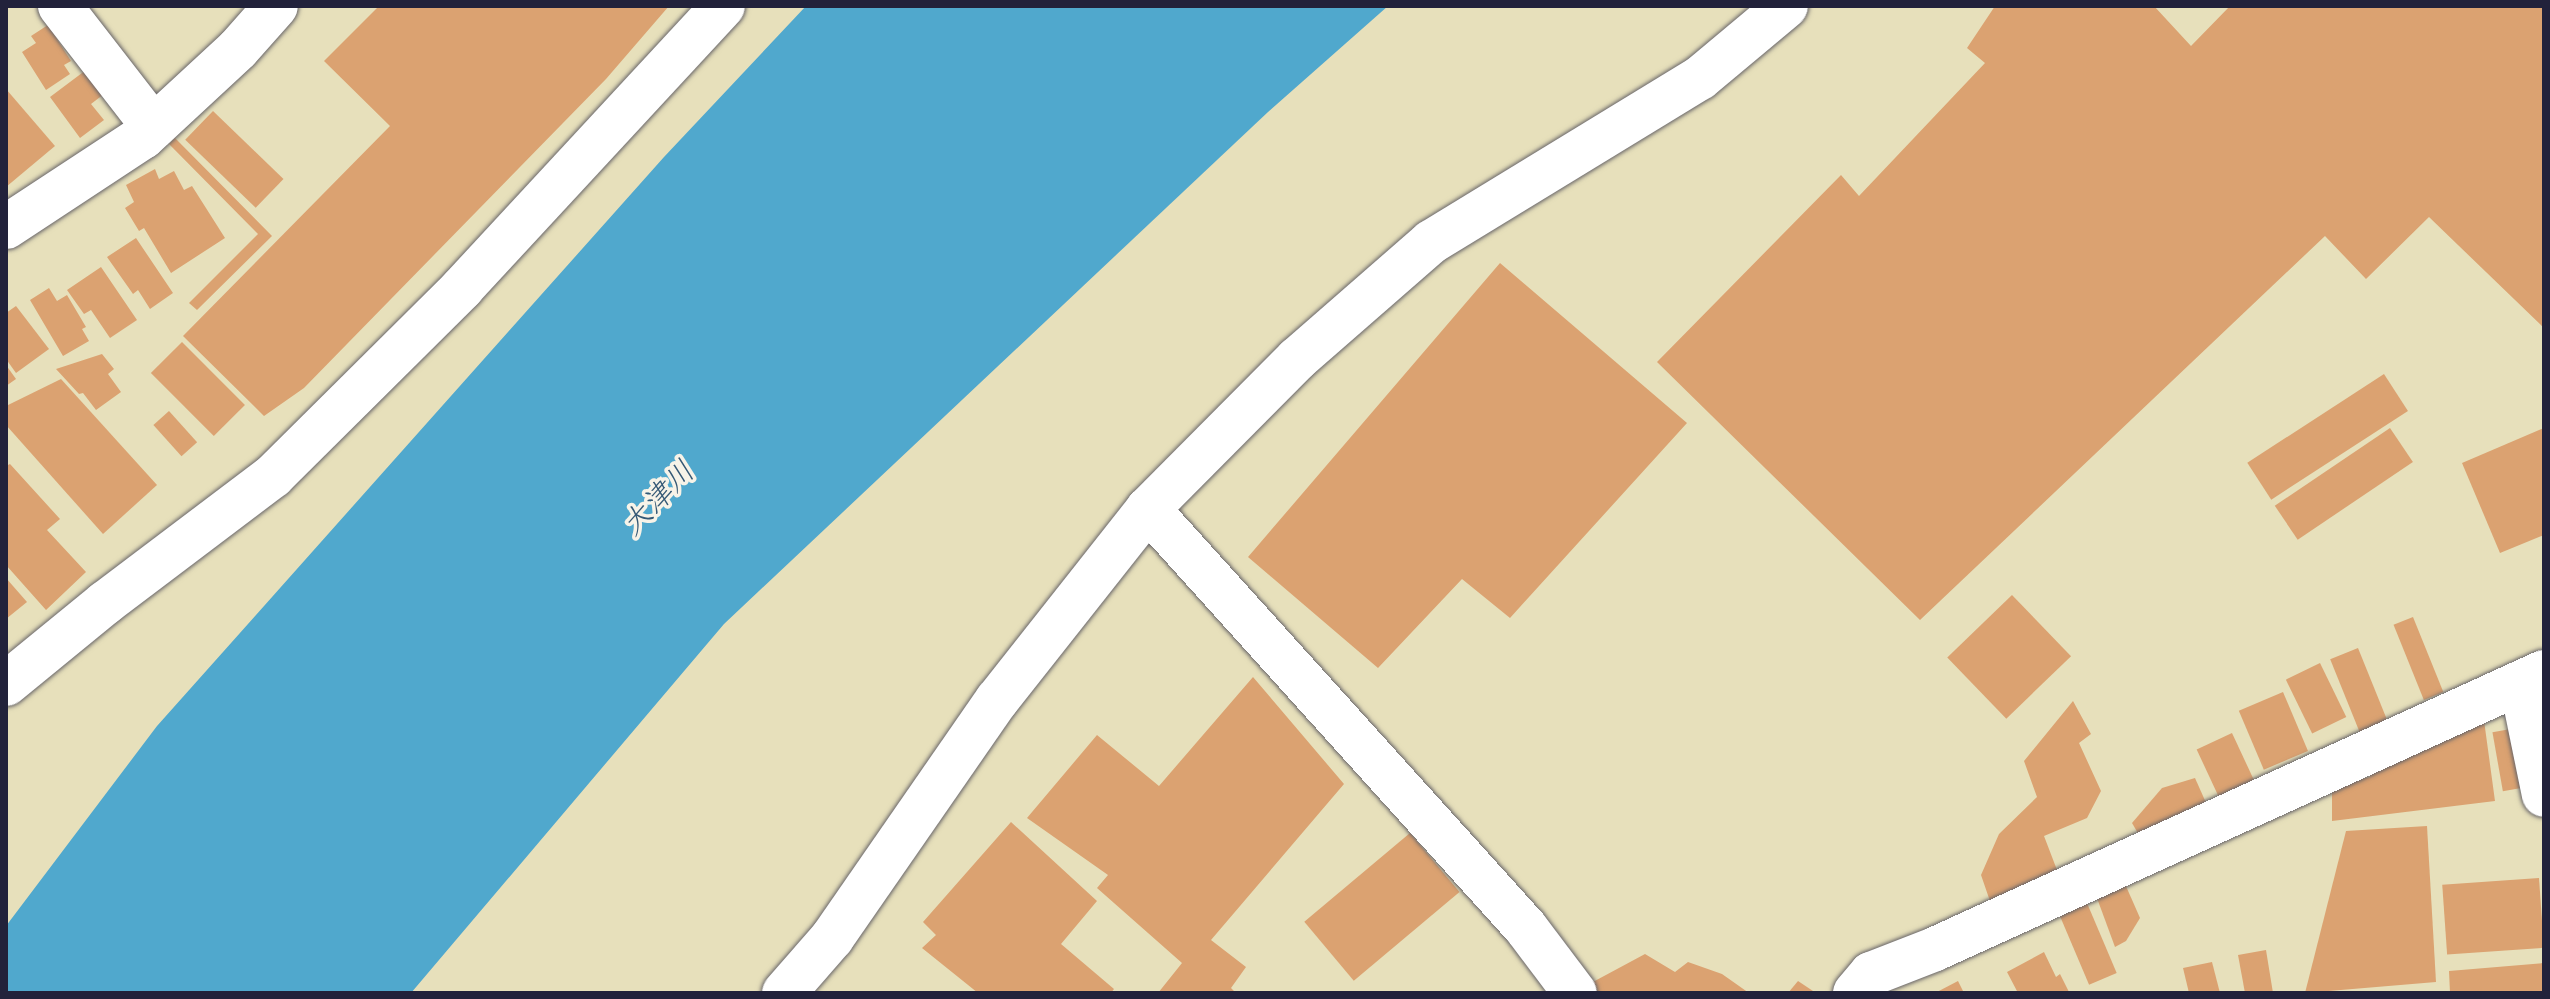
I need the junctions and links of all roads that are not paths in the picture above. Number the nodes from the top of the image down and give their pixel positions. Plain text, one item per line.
1 (60, 6) edge
2 (276, 6) edge
3 (723, 6) edge
4 (1786, 6) edge
5 (154, 127) junction
6 (6, 227) edge
7 (1148, 509) junction
8 (2533, 678) edge
9 (6, 684) edge
10 (2544, 795) edge
11 (784, 993) edge
12 (1575, 993) edge
13 (1855, 993) edge

1 - 5 street
2 - 5 street
3 - 9 street
4 - 7 street
5 - 6 street
7 - 11 street
7 - 12 street
8 - 10 street
8 - 13 street

